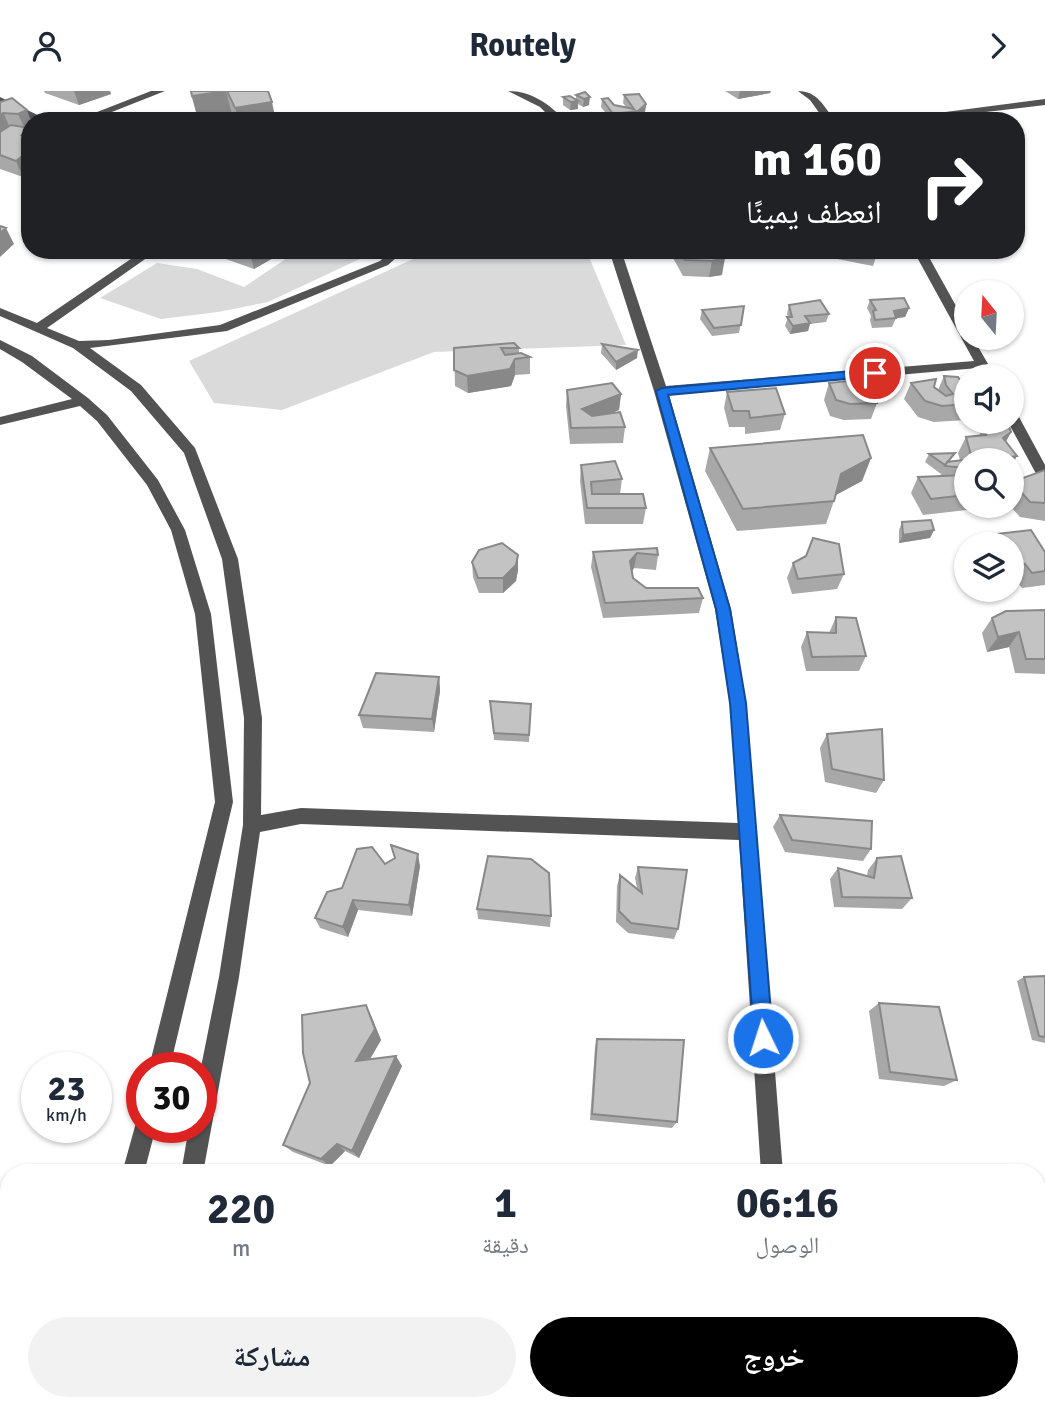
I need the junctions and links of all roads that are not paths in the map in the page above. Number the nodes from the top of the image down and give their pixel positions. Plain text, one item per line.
1 (160, 91) edge
2 (513, 91) edge
3 (803, 91) edge
4 (0, 100) edge
5 (1045, 102) edge
6 (25, 112) edge
7 (103, 112) edge
8 (550, 112) edge
9 (823, 112) edge
10 (959, 112) edge
11 (139, 259) edge
12 (389, 259) edge
13 (618, 259) edge
14 (924, 259) edge
15 (0, 312) edge
16 (954, 313) edge
17 (38, 328) junction
18 (0, 344) edge
19 (76, 345) junction
20 (974, 350) edge
21 (982, 364) edge
22 (954, 366) edge
23 (662, 391) junction
24 (83, 401) junction
25 (0, 421) edge
26 (1021, 434) edge
27 (1045, 478) edge
28 (253, 825) junction
29 (748, 832) junction
30 (164, 1052) edge
31 (215, 1052) edge
32 (141, 1143) edge
33 (198, 1143) edge
34 (135, 1164) edge
35 (194, 1164) edge
36 (771, 1164) edge

1 - 7 street
2 - 8 street
3 - 9 street
4 - 6 street
5 - 10 street
11 - 17 street
12 - 19 street
13 - 23 street
14 - 16 street
15 - 17 street
17 - 19 street
18 - 24 street
19 - 28 street
20 - 21 street
22 - 23 street
23 - 29 street
24 - 25 street
24 - 30 street
26 - 27 street
28 - 29 street
28 - 31 street
29 - 36 street
32 - 34 street
33 - 35 street

